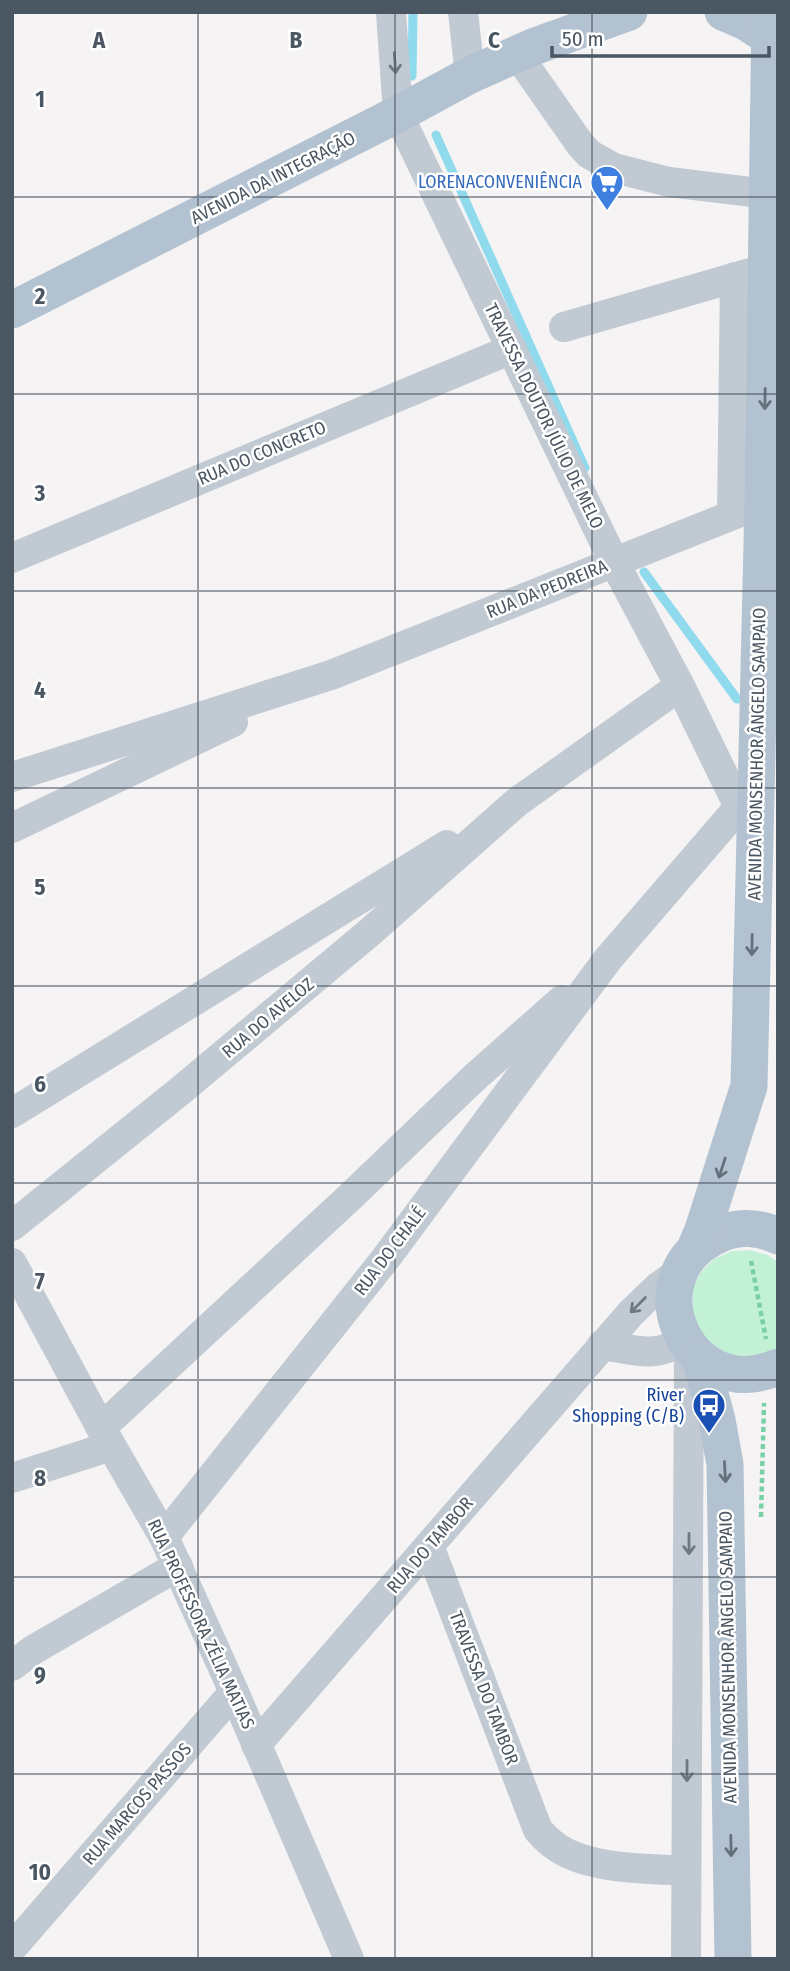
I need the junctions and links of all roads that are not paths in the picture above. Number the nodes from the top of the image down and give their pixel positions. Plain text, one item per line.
1 (391, 12) edge
2 (463, 12) edge
3 (590, 12) edge
4 (629, 12) edge
5 (723, 12) edge
6 (769, 25) edge
7 (525, 51) junction
8 (470, 75) junction
9 (398, 114) junction
10 (768, 194) junction
11 (751, 273) junction
12 (12, 310) edge
13 (564, 327) dead end
14 (512, 349) junction
15 (748, 509) junction
16 (12, 558) edge
17 (614, 562) junction
18 (331, 675) junction
19 (680, 686) junction
20 (14, 776) edge
21 (517, 802) junction
22 (747, 802) junction
23 (21, 824) edge
24 (287, 944) junction
25 (608, 959) junction
26 (312, 981) junction
27 (12, 1113) edge
28 (12, 1226) edge
29 (778, 1236) edge
30 (687, 1262) junction
31 (12, 1263) edge
32 (602, 1345) junction
33 (691, 1348) junction
34 (778, 1367) edge
35 (106, 1437) junction
36 (12, 1478) edge
37 (164, 1537) junction
38 (429, 1546) junction
39 (178, 1566) junction
40 (12, 1666) edge
41 (234, 1692) junction
42 (256, 1745) junction
43 (686, 1871) junction
44 (12, 1948) edge
45 (349, 1959) edge
46 (686, 1959) edge
47 (733, 1959) edge

1 -> 9 street, TRAVESSA DOUTOR JÚLIO DE MELO
2 - 8 street
3 - 7 main road, AVENIDA DA INTEGRAÇÃO
4 - 7 main road, AVENIDA DA INTEGRAÇÃO
5 - 6 main road
6 - 10 main road, AVENIDA MONSENHOR ÂNGELO SAMPAIO
7 - 8 main road, AVENIDA DA INTEGRAÇÃO
7 - 10 street
8 - 9 main road, AVENIDA DA INTEGRAÇÃO
9 - 12 main road, AVENIDA DA INTEGRAÇÃO
9 - 14 street, TRAVESSA DOUTOR JÚLIO DE MELO
10 - 11 main road, AVENIDA MONSENHOR ÂNGELO SAMPAIO
11 - 13 street
11 - 15 main road, AVENIDA MONSENHOR ÂNGELO SAMPAIO
14 - 16 street, RUA DO CONCRETO
14 - 17 street, TRAVESSA DOUTOR JÚLIO DE MELO
15 - 17 street, RUA DA PEDREIRA
15 - 22 main road, AVENIDA MONSENHOR ÂNGELO SAMPAIO
17 - 18 street, RUA DA PEDREIRA
17 - 19 street, TRAVESSA DOUTOR JÚLIO DE MELO
18 - 20 street, RUA DA PEDREIRA
18 - 23 street, RUA DA PEDREIRA
19 - 21 street, RUA DO AVELOZ
19 - 22 street, TRAVESSA DOUTOR JÚLIO DE MELO
20 - 23 street
21 - 24 street, RUA DO AVELOZ
21 - 26 street, RUA DO AVELOZ
22 - 25 street, RUA DO CHALÉ
22 -> 30 main road, AVENIDA MONSENHOR ÂNGELO SAMPAIO
24 - 26 street
24 - 27 street, RUA DO AVELOZ
25 - 35 street, RUA DO CHALÉ
25 - 37 street, RUA DO CHALÉ
26 - 28 street, RUA DO AVELOZ
29 - 30 main road
30 -> 32 street, RUA DO TAMBOR
30 - 33 main road, AVENIDA MONSENHOR ÂNGELO SAMPAIO
31 - 35 street, RUA PROFESSORA ZÉLIA MATIAS
32 - 33 street
32 - 38 street, RUA DO TAMBOR
33 - 34 main road
33 -> 43 street
33 -> 47 main road, AVENIDA MONSENHOR ÂNGELO SAMPAIO
35 - 36 street
35 - 37 street, RUA PROFESSORA ZÉLIA MATIAS
37 - 39 street, RUA PROFESSORA ZÉLIA MATIAS
38 - 42 street, RUA DO TAMBOR
38 - 43 street, TRAVESSA DO TAMBOR
39 - 40 street
39 - 41 street, RUA PROFESSORA ZÉLIA MATIAS
41 - 42 street, RUA PROFESSORA ZÉLIA MATIAS
41 - 44 street, RUA MARCOS PASSOS
42 - 45 street, RUA PROFESSORA ZÉLIA MATIAS
43 - 46 street

